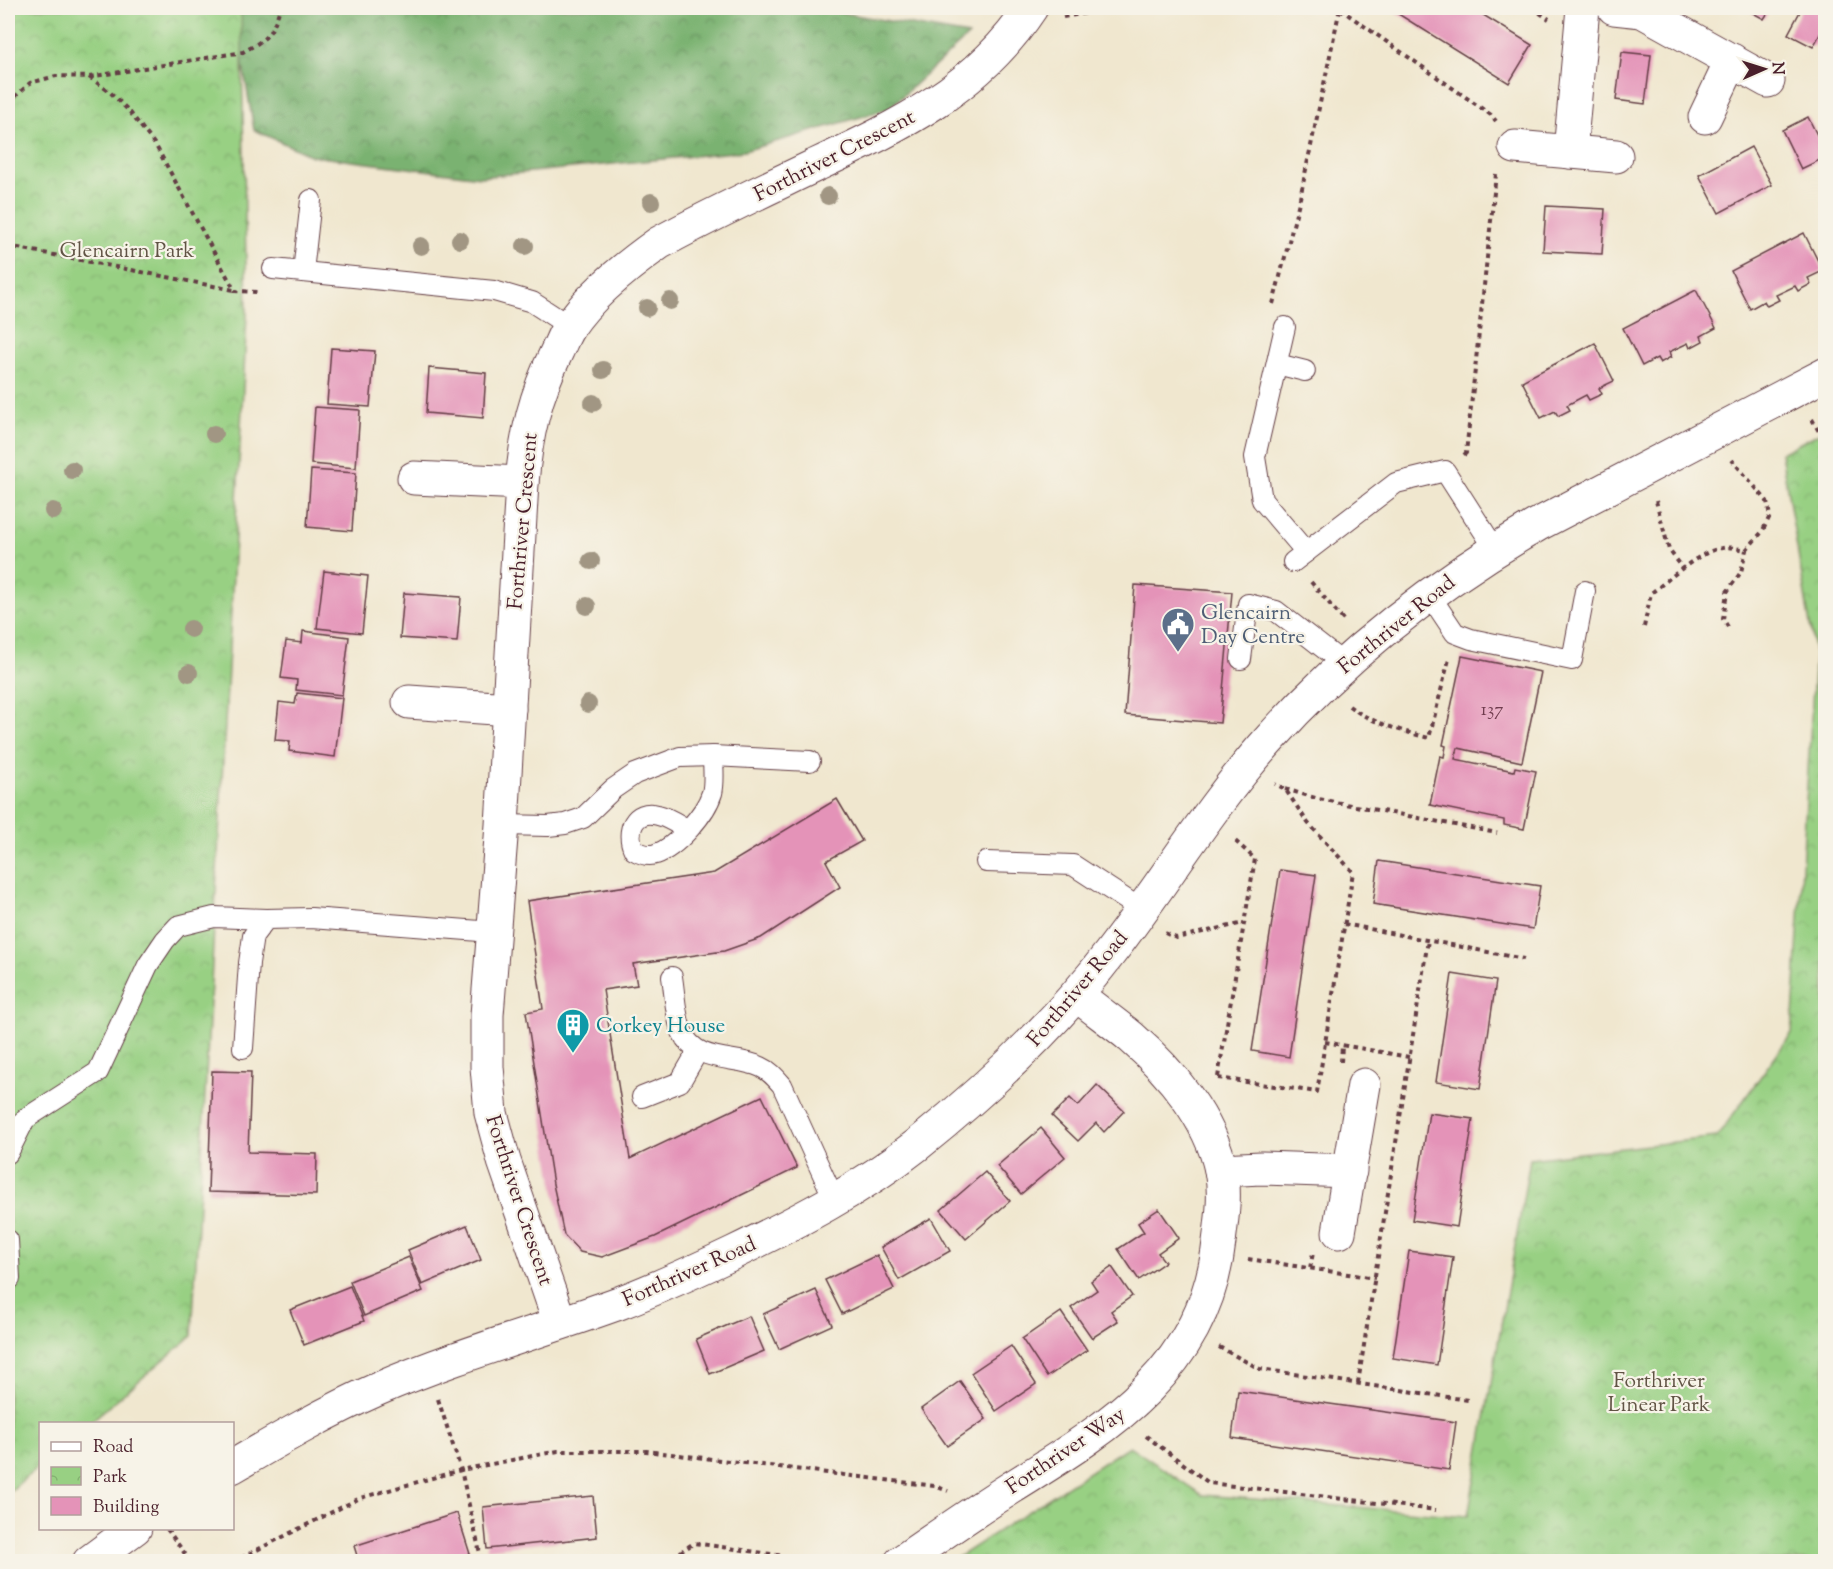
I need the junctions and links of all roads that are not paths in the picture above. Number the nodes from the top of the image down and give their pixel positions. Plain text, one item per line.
1 (1583, 8) edge
2 (1614, 8) edge
3 (1025, 16) edge
4 (1732, 60) junction
5 (1768, 81) dead end
6 (1705, 117) dead end
7 (1515, 147) road end
8 (1570, 152) junction
9 (1616, 156) dead end
10 (311, 200) dead end
11 (273, 269) road end
12 (303, 272) junction
13 (569, 326) junction
14 (1285, 327) dead end
15 (1277, 364) junction
16 (1305, 371) dead end
17 (1826, 374) edge
18 (414, 478) dead end
19 (522, 483) junction
20 (1495, 549) junction
21 (1585, 591) dead end
22 (1429, 594) junction
23 (1241, 659) dead end
24 (1333, 675) junction
25 (409, 702) dead end
26 (509, 709) junction
27 (713, 756) junction
28 (810, 761) dead end
29 (502, 825) junction
30 (688, 830) dead end
31 (986, 862) dead end
32 (1137, 916) junction
33 (266, 919) junction
34 (494, 932) junction
35 (672, 977) dead end
36 (1077, 995) junction
37 (243, 1048) dead end
38 (698, 1051) junction
39 (1364, 1085) dead end
40 (642, 1097) dead end
41 (8, 1153) edge
42 (1221, 1170) junction
43 (1350, 1171) junction
44 (835, 1201) junction
45 (1340, 1232) dead end
46 (8, 1240) edge
47 (10, 1279) dead end
48 (560, 1323) junction
49 (234, 1466) edge
50 (132, 1530) edge
51 (89, 1562) edge
52 (901, 1562) edge

1 - 8 street
2 - 4 street
3 - 13 street, Forthriver Crescent
4 - 5 street
4 - 6 street
7 - 8 street
8 - 9 street
10 - 12 lane
11 - 12 lane
12 - 13 lane
13 - 19 street, Forthriver Crescent
14 - 15 lane
15 - 16 lane
15 - 20 lane
17 - 20 street, Forthriver Road
18 - 19 street
19 - 26 street, Forthriver Crescent
20 - 22 street, Forthriver Road
21 - 22 lane
22 - 24 street, Forthriver Road
23 - 24 lane
24 - 32 street, Forthriver Road
25 - 26 street
26 - 29 street, Forthriver Crescent
27 - 28 lane
27 - 29 lane
27 - 30 lane
29 - 34 street, Forthriver Crescent
31 - 32 lane
32 - 36 street, Forthriver Road
33 - 34 lane
33 - 37 lane
33 - 41 lane
34 - 48 street, Forthriver Crescent
35 - 38 lane
36 - 42 street, Forthriver Way
36 - 44 street, Forthriver Road
38 - 40 lane
38 - 44 lane
39 - 43 street
42 - 43 street
42 - 52 street, Forthriver Way
43 - 45 street
44 - 48 street, Forthriver Road
46 - 47 lane
48 - 49 street, Forthriver Road
50 - 51 street

